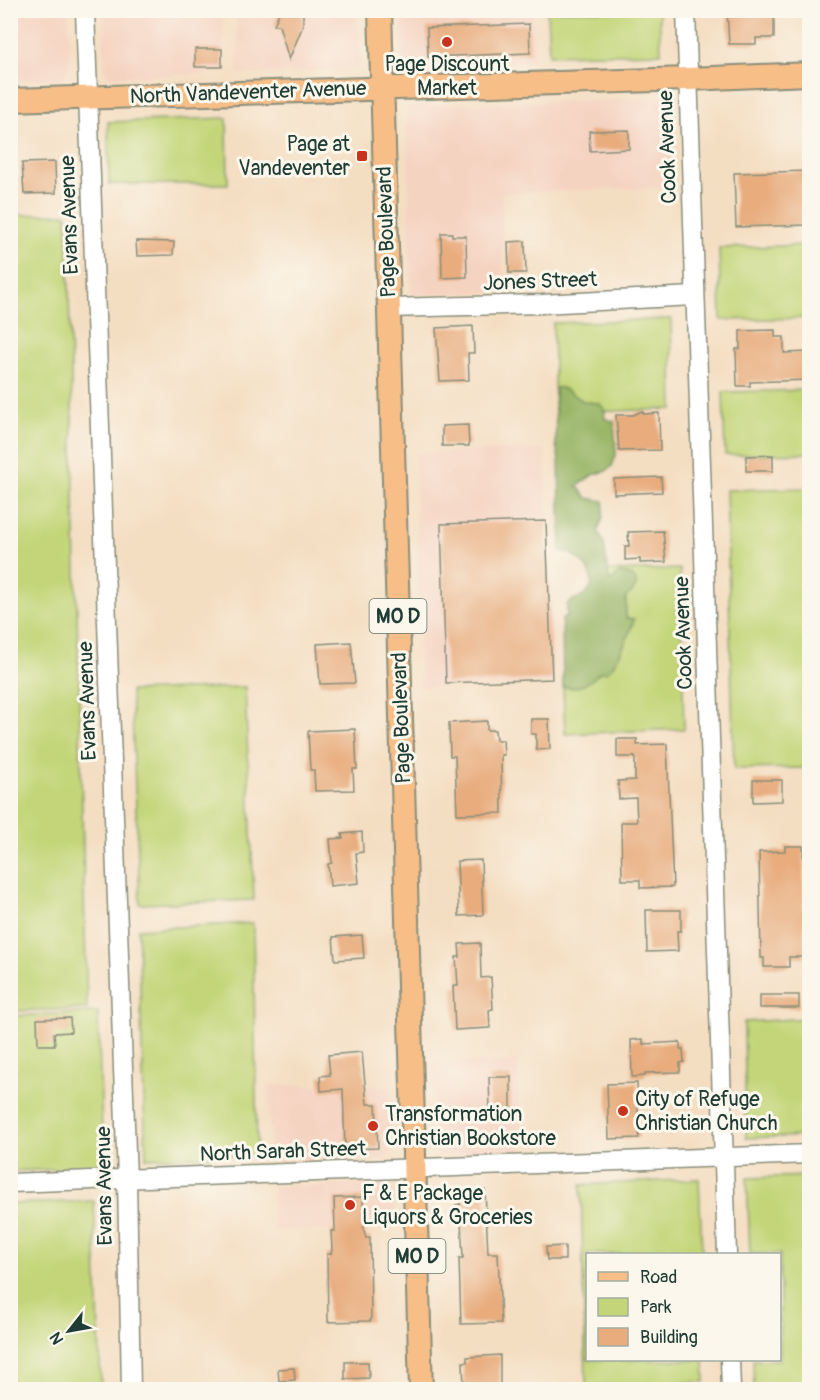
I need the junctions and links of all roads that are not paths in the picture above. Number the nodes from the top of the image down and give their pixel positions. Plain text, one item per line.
1 (85, 10) edge
2 (380, 10) edge
3 (686, 10) edge
4 (810, 74) edge
5 (688, 79) junction
6 (382, 88) junction
7 (88, 98) junction
8 (10, 100) edge
9 (694, 296) junction
10 (388, 308) junction
11 (810, 1154) edge
12 (724, 1156) junction
13 (415, 1169) junction
14 (127, 1179) junction
15 (10, 1183) edge
16 (727, 1253) edge
17 (730, 1361) edge
18 (131, 1389) edge
19 (421, 1389) edge
20 (731, 1389) edge

1 - 7 street, Evans Avenue
2 - 6 main road, Page Boulevard / MO D
3 - 5 street, Cook Avenue
4 - 5 main road, North Vandeventer Avenue
5 - 6 main road, North Vandeventer Avenue
5 - 9 street, Cook Avenue
6 - 7 main road, North Vandeventer Avenue
6 - 10 main road, Page Boulevard / MO D
7 - 8 main road, North Vandeventer Avenue
7 - 14 street, Evans Avenue
9 - 10 street, Jones Street
9 - 12 street, Cook Avenue
10 - 13 main road, Page Boulevard / MO D
11 - 12 street, North Sarah Street
12 - 13 street, North Sarah Street
12 - 16 street, Cook Avenue
13 - 14 street, North Sarah Street
13 - 19 main road, Page Boulevard / MO D
14 - 15 street, North Sarah Street
14 - 18 street, Evans Avenue
17 - 20 street

